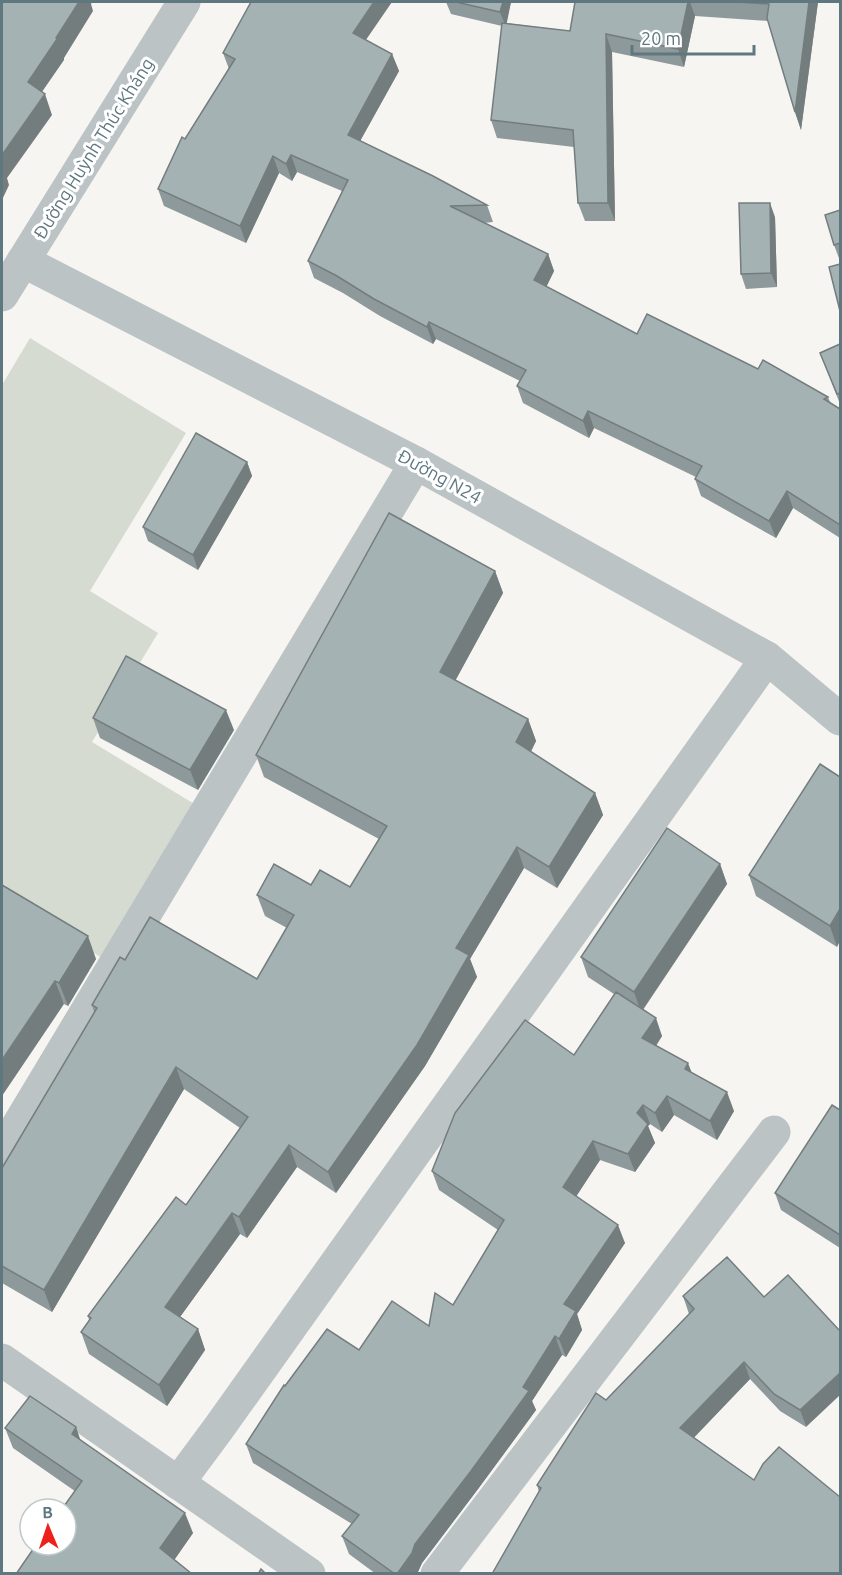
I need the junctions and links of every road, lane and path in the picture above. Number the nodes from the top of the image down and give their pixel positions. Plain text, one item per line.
1 (184, 2) edge
2 (23, 261) junction
3 (2, 295) edge
4 (416, 462) junction
5 (767, 658) junction
6 (840, 719) edge
7 (774, 1132) dead end
8 (2, 1152) edge
9 (2, 1360) edge
10 (178, 1483) junction
11 (309, 1574) edge
12 (437, 1574) edge

1 - 2 street, Đường Huỳnh Thúc Kháng
2 - 3 street, Đường Huỳnh Thúc Kháng
2 - 4 street, Đường N24
4 - 5 street, Đường N24
4 - 8 street
5 - 6 street, Đường N24
5 - 10 street
7 - 12 street
9 - 10 street
10 - 11 street

